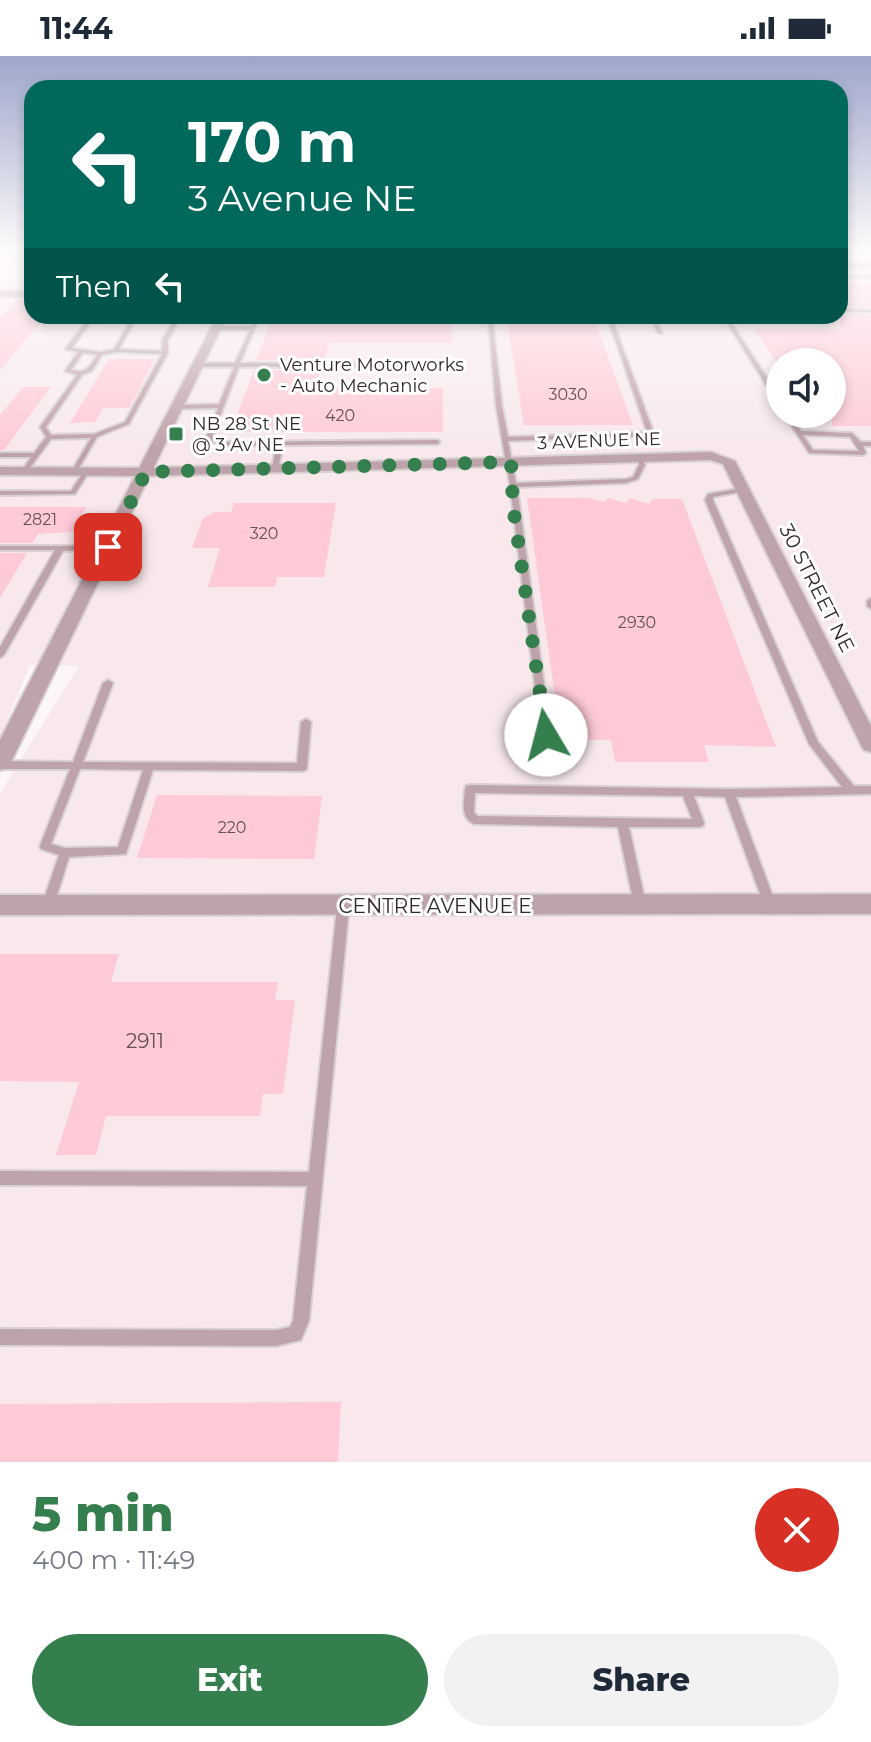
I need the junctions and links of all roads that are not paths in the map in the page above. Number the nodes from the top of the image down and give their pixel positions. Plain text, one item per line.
1 (87, 324) edge
2 (131, 324) edge
3 (174, 324) edge
4 (218, 324) edge
5 (230, 324) edge
6 (255, 324) edge
7 (491, 324) edge
8 (612, 324) edge
9 (656, 324) edge
10 (730, 324) edge
11 (253, 328) junction
12 (660, 332) dead end
13 (116, 350) junction
14 (82, 351) junction
15 (165, 353) junction
16 (100, 354) junction
17 (198, 365) junction
18 (237, 365) junction
19 (430, 365) dead end
20 (80, 374) junction
21 (766, 381) edge
22 (221, 406) junction
23 (178, 407) junction
24 (797, 428) edge
25 (800, 433) junction
26 (95, 436) junction
27 (49, 437) junction
28 (505, 439) junction
29 (437, 442) dead end
30 (280, 444) junction
31 (859, 444) junction
32 (871, 444) edge
33 (0, 455) edge
34 (36, 455) junction
35 (640, 458) junction
36 (718, 458) joint
37 (511, 462) junction
38 (275, 469) junction
39 (0, 471) edge
40 (24, 472) junction
41 (80, 472) junction
42 (146, 472) junction
43 (513, 485) junction
44 (743, 490) junction
45 (0, 493) edge
46 (108, 547) junction
47 (0, 548) edge
48 (63, 548) junction
49 (0, 655) edge
50 (108, 683) dead end
51 (306, 722) dead end
52 (7, 735) edge
53 (546, 735) dead end
54 (871, 745) edge
55 (0, 763) edge
56 (76, 765) junction
57 (149, 766) junction
58 (851, 790) junction
59 (871, 790) edge
60 (687, 792) junction
61 (729, 793) junction
62 (623, 823) junction
63 (65, 853) junction
64 (871, 904) edge
65 (0, 905) edge
66 (48, 905) junction
67 (640, 905) junction
68 (770, 905) junction
69 (343, 907) junction
70 (0, 1178) edge
71 (316, 1179) junction
72 (0, 1337) edge

1 - 14 lane
2 - 13 lane
3 - 15 lane
4 - 17 street
5 - 11 lane
6 - 11 lane
7 - 28 lane
8 - 28 lane
9 - 12 lane
10 - 21 lane
11 - 18 lane
13 - 15 lane
13 - 16 lane
14 - 16 lane
14 - 20 lane
15 - 26 lane
16 - 20 lane
17 - 18 lane
17 - 23 street
18 - 19 lane
18 - 22 lane
20 - 27 lane
22 - 23 lane
22 - 30 lane
23 - 42 street
24 - 25 lane
25 - 31 lane
25 - 31 lane
26 - 27 lane
26 - 41 lane
27 - 34 lane
28 - 37 lane
29 - 30 lane
30 - 38 lane
31 - 32 lane
33 - 34 lane
34 - 40 lane
35 - 36 street, 3 AVENUE NE
35 - 37 street, 3 AVENUE NE
35 - 43 lane
36 - 44 street, 30 STREET NE
37 - 38 street, 3 AVENUE NE
37 - 43 lane
38 - 42 street, 3 AVENUE NE
39 - 40 street, 3 AVENUE NE
40 - 41 street, 3 AVENUE NE
41 - 42 street, 3 AVENUE NE
41 - 45 lane
42 - 46 street
43 - 53 lane
44 - 54 street, 30 STREET NE
44 - 58 lane
46 - 48 lane
46 - 52 street
47 - 48 lane
48 - 49 lane
50 - 56 lane
51 - 57 lane
52 - 55 street
55 - 56 lane
56 - 57 lane
56 - 63 lane
57 - 63 lane
58 - 59 lane
58 - 61 lane
60 - 61 lane
60 - 62 lane
60 - 62 lane
61 - 68 lane
62 - 67 lane
63 - 66 lane
64 - 68 street, CENTRE AVENUE E
65 - 66 street, CENTRE AVENUE E
66 - 69 street, CENTRE AVENUE E
67 - 68 street, CENTRE AVENUE E
67 - 69 street, CENTRE AVENUE E
69 - 71 lane
70 - 71 lane
71 - 72 lane

